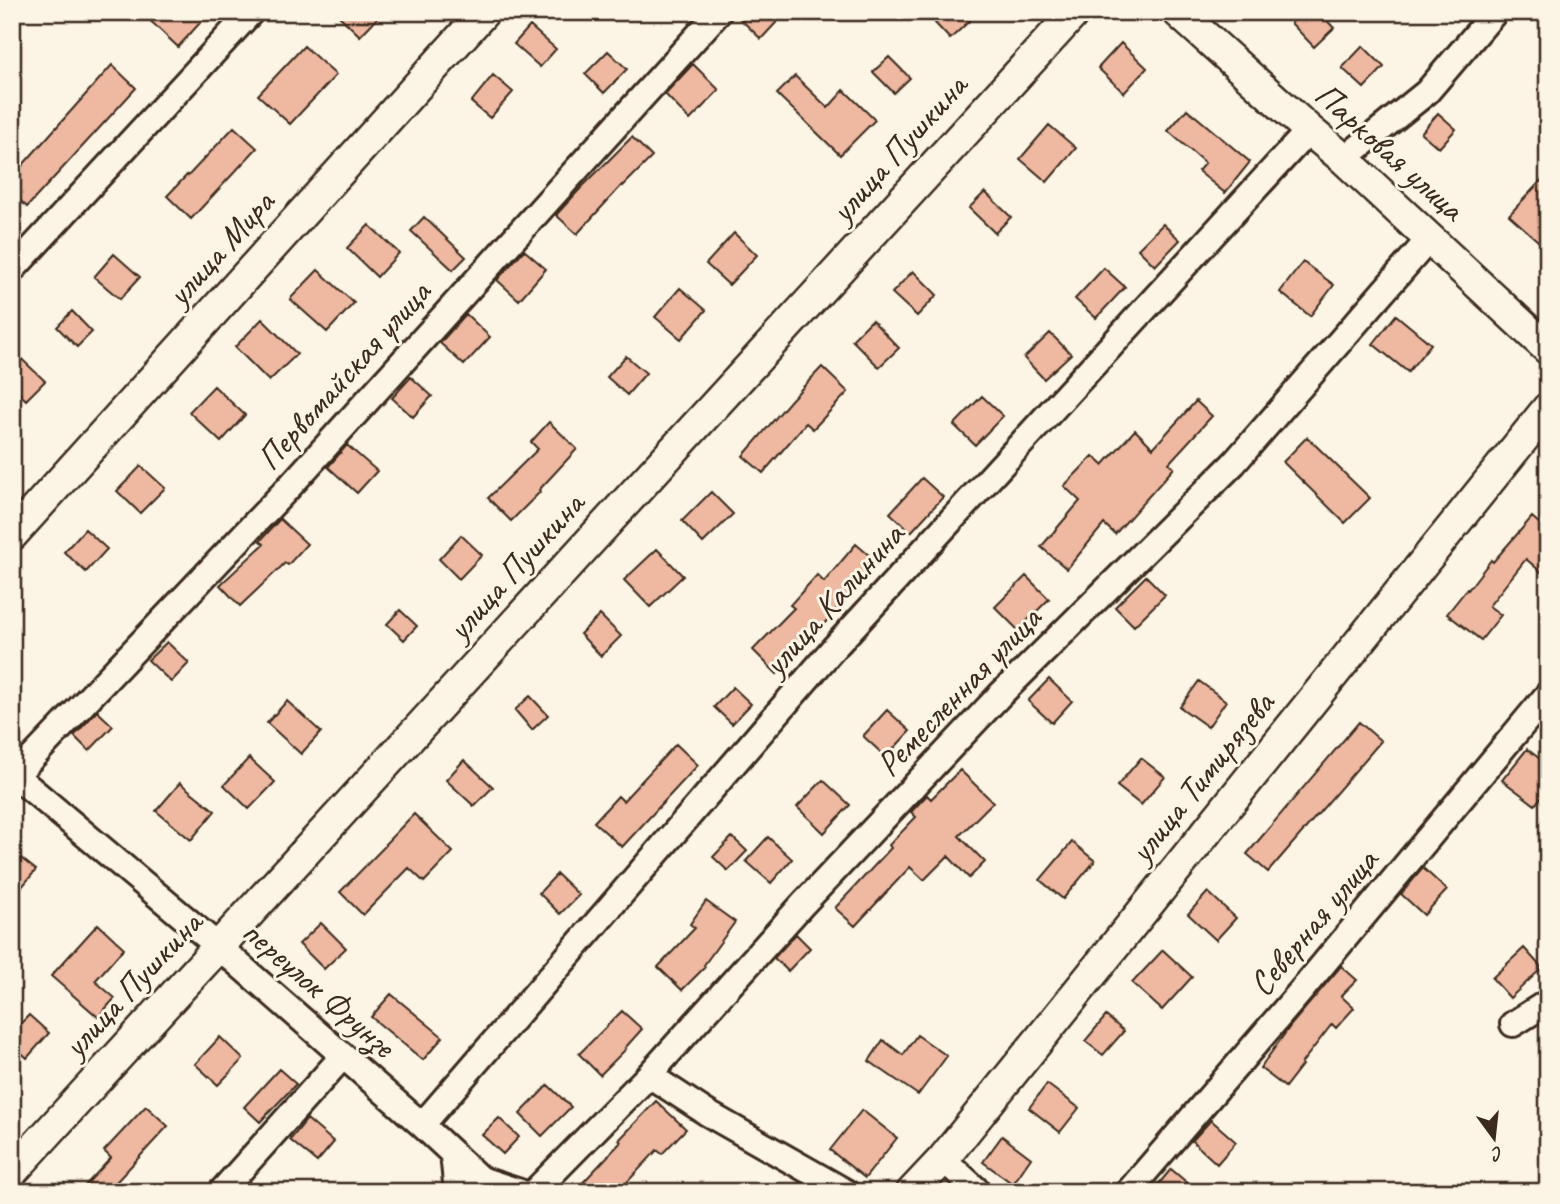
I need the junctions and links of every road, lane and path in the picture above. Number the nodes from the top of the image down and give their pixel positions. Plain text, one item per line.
1 (251, 12) edge
2 (484, 12) edge
3 (719, 12) edge
4 (1074, 12) edge
5 (1178, 12) edge
6 (1495, 12) edge
7 (1309, 130) junction
8 (1344, 159) junction
9 (1430, 238) junction
10 (12, 270) edge
11 (1548, 349) edge
12 (1548, 408) edge
13 (12, 536) edge
14 (1548, 694) edge
15 (13, 776) edge
16 (219, 947) junction
17 (1548, 1002) edge
18 (1513, 1024) dead end
19 (343, 1056) junction
20 (649, 1075) junction
21 (422, 1125) junction
22 (453, 1154) junction
23 (943, 1159) junction
24 (12, 1172) edge
25 (221, 1192) edge
26 (457, 1192) edge
27 (520, 1192) edge
28 (534, 1192) edge
29 (846, 1192) edge
30 (912, 1192) edge
31 (979, 1192) edge
32 (1128, 1192) edge

1 - 10 street
2 - 13 street, улица Мира
3 - 15 street, Первомайская улица
4 - 16 street, улица Пушкина
5 - 7 street, Парковая улица
6 - 8 street
7 - 8 street, Парковая улица
7 - 21 street, улица Калинина
8 - 9 street, Парковая улица
9 - 11 street, Парковая улица
9 - 20 street, Ремесленная улица
12 - 23 street, улица Тимирязева
14 - 32 street, Северная улица
15 - 16 street, переулок Фрунзе
16 - 19 street, переулок Фрунзе
16 - 24 street, улица Пушкина
17 - 18 street
19 - 21 street, переулок Фрунзе
19 - 25 street
20 - 28 street, Ремесленная улица
20 - 29 street
21 - 22 street, переулок Фрунзе
22 - 26 street
22 - 27 street, переулок Фрунзе
23 - 30 street, улица Тимирязева
23 - 31 street

